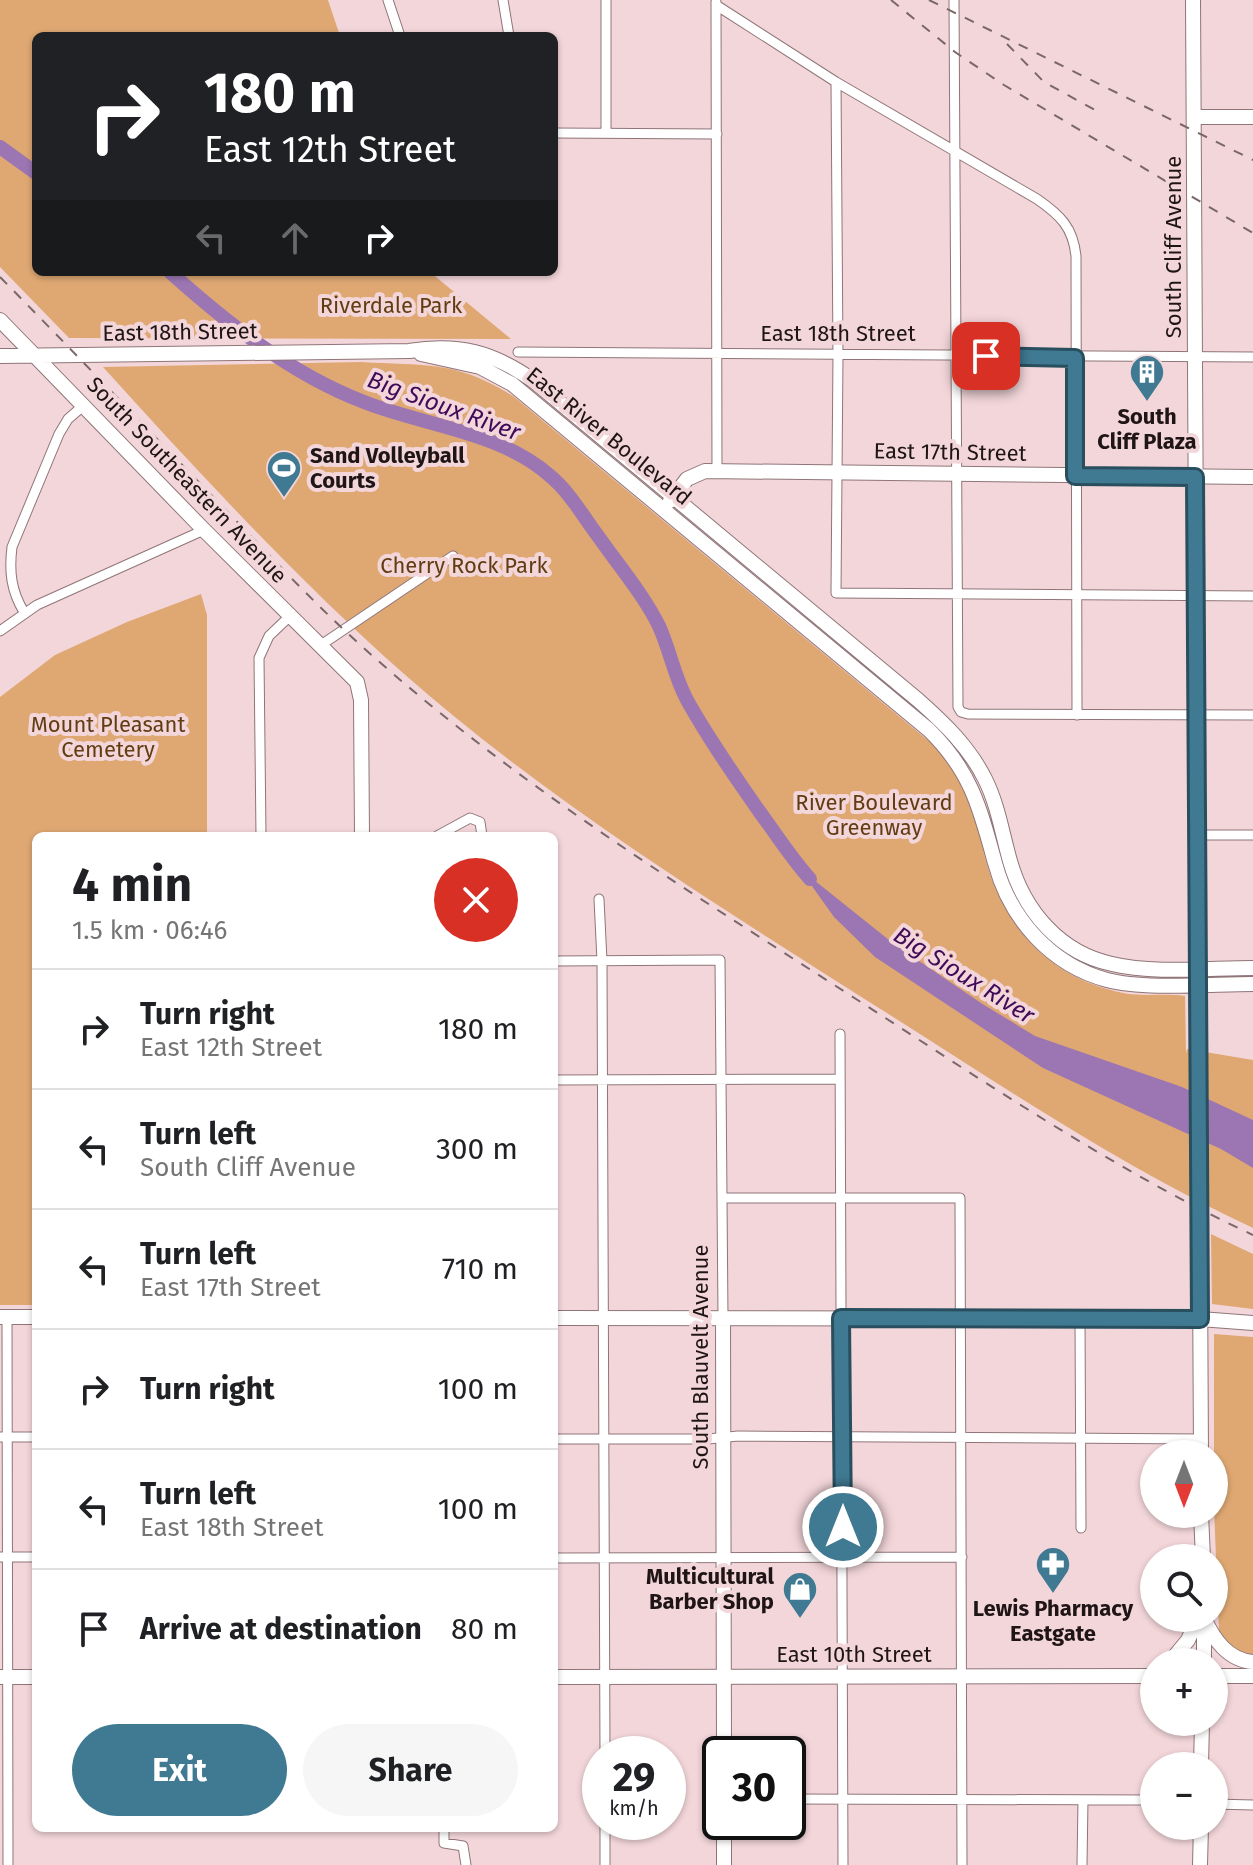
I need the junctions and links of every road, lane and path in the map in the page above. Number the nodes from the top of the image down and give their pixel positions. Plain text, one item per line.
1 (388, 0) edge
2 (503, 0) edge
3 (606, 0) edge
4 (954, 0) edge
5 (1193, 0) edge
6 (716, 2) edge
7 (399, 32) edge
8 (508, 32) edge
9 (836, 82) junction
10 (1194, 117) junction
11 (1253, 117) edge
12 (558, 133) edge
13 (606, 133) junction
14 (717, 134) junction
15 (955, 151) junction
16 (0, 320) edge
17 (409, 351) junction
18 (518, 352) dead end
19 (718, 354) junction
20 (35, 355) junction
21 (838, 355) junction
22 (0, 356) edge
23 (956, 356) junction
24 (1195, 357) junction
25 (1253, 357) edge
26 (1075, 358) junction
27 (83, 406) junction
28 (717, 471) junction
29 (838, 473) junction
30 (957, 475) junction
31 (1075, 476) junction
32 (1195, 477) junction
33 (1253, 477) edge
34 (674, 496) junction
35 (664, 510) junction
36 (204, 530) junction
37 (453, 556) dead end
38 (956, 593) junction
39 (1076, 595) junction
40 (1197, 596) junction
41 (1253, 596) edge
42 (24, 612) junction
43 (290, 616) junction
44 (0, 631) edge
45 (321, 645) junction
46 (1077, 715) junction
47 (1197, 715) junction
48 (1253, 715) edge
49 (261, 832) edge
50 (362, 832) edge
51 (444, 832) edge
52 (481, 832) edge
53 (1197, 835) junction
54 (1253, 835) edge
55 (599, 899) dead end
56 (1198, 940) junction
57 (558, 961) edge
58 (602, 961) junction
59 (1253, 965) edge
60 (1085, 972) junction
61 (1253, 975) edge
62 (1198, 976) junction
63 (1107, 980) junction
64 (1253, 984) edge
65 (1199, 1014) junction
66 (840, 1034) dead end
67 (602, 1079) junction
68 (721, 1079) junction
69 (840, 1079) junction
70 (558, 1080) edge
71 (722, 1198) junction
72 (840, 1198) junction
73 (4, 1317) edge
74 (32, 1317) edge
75 (960, 1317) junction
76 (558, 1318) edge
77 (603, 1318) junction
78 (723, 1318) junction
79 (841, 1318) junction
80 (1080, 1318) junction
81 (1200, 1319) junction
82 (1253, 1323) edge
83 (3, 1437) edge
84 (32, 1437) edge
85 (843, 1437) junction
86 (723, 1438) junction
87 (558, 1439) edge
88 (961, 1439) junction
89 (1081, 1439) junction
90 (603, 1440) junction
91 (1201, 1440) edge
92 (1140, 1442) edge
93 (1081, 1528) dead end
94 (3, 1557) edge
95 (32, 1557) edge
96 (843, 1557) junction
97 (962, 1557) junction
98 (558, 1558) edge
99 (723, 1558) junction
100 (603, 1559) junction
101 (1212, 1632) edge
102 (1253, 1662) edge
103 (1140, 1675) edge
104 (843, 1676) junction
105 (962, 1676) junction
106 (1228, 1676) edge
107 (1253, 1676) edge
108 (4, 1677) edge
109 (32, 1677) edge
110 (558, 1677) edge
111 (604, 1677) junction
112 (724, 1677) junction
113 (605, 1736) edge
114 (724, 1736) edge
115 (806, 1799) edge
116 (843, 1799) junction
117 (962, 1800) junction
118 (1083, 1800) junction
119 (1140, 1800) edge
120 (1228, 1804) edge
121 (1253, 1805) edge
122 (444, 1832) edge
123 (605, 1840) edge
124 (724, 1840) edge
125 (1201, 1840) edge
126 (8, 1865) edge
127 (466, 1865) edge
128 (605, 1865) edge
129 (724, 1865) edge
130 (843, 1865) edge
131 (962, 1865) edge
132 (1082, 1865) edge
133 (1200, 1865) edge

1 - 7 street
2 - 8 street
3 - 13 street
4 - 15 street
5 - 10 main road, South Cliff Avenue
6 - 9 street
6 - 14 street
9 - 15 street
9 - 21 street
10 - 11 main road
10 - 24 main road, South Cliff Avenue
12 - 13 street
13 - 14 street
14 - 19 street
15 - 23 street
15 - 26 street
16 - 20 main road, South Southeastern Avenue
17 - 20 main road, East 18th Street
17 - 34 main road, East River Boulevard
17 - 35 main road, East River Boulevard
18 - 19 street, East 18th Street
19 - 21 street, East 18th Street
19 - 28 street
20 - 22 main road, East 18th Street
20 - 27 main road, South Southeastern Avenue
21 - 23 street, East 18th Street
21 - 29 street
23 - 26 street, East 18th Street
23 - 30 street
24 - 25 street, East 18th Street
24 - 26 street, East 18th Street
24 - 32 main road, South Cliff Avenue
26 - 31 street
27 - 36 main road, South Southeastern Avenue
27 - 42 street
28 - 29 main road, East 17th Street
28 - 34 main road, East 17th Street
29 - 30 main road, East 17th Street
29 - 38 street
30 - 31 main road, East 17th Street
30 - 38 street
31 - 32 main road, East 17th Street
31 - 39 street
32 - 33 main road, East 17th Street
32 - 40 main road, South Cliff Avenue
34 - 35 main road, East 17th Street
34 - 62 main road, East River Boulevard
35 - 60 main road, East River Boulevard
36 - 42 street
36 - 43 main road, South Southeastern Avenue
37 - 45 street
38 - 39 street
38 - 46 street
39 - 40 street
39 - 46 street
40 - 41 street
40 - 47 main road, South Cliff Avenue
42 - 44 street
43 - 45 main road, South Southeastern Avenue
43 - 49 street
45 - 50 main road, South Southeastern Avenue
46 - 47 street
47 - 48 street
47 - 53 main road, South Cliff Avenue
51 - 52 street
53 - 54 street
53 - 56 main road, South Cliff Avenue
55 - 58 street
56 - 59 main road
56 - 62 main road, South Cliff Avenue
57 - 58 street
58 - 67 street
58 - 68 street, South Blauvelt Avenue
59 - 62 main road
60 - 62 main road
60 - 63 main road, East River Boulevard
61 - 62 main road
62 - 63 main road, East River Boulevard
62 - 64 main road
62 - 65 main road, South Cliff Avenue
63 - 65 main road
65 - 81 main road, South Cliff Avenue
66 - 69 street
67 - 68 street
67 - 70 street
67 - 77 street
68 - 69 street
68 - 71 street, South Blauvelt Avenue
69 - 72 street
71 - 72 street
71 - 78 street, South Blauvelt Avenue
72 - 75 street
72 - 79 street
73 - 74 main road
73 - 83 street
75 - 79 main road
75 - 80 main road
75 - 88 street
76 - 77 main road
77 - 78 main road
77 - 90 street
78 - 79 main road
78 - 86 main road, South Blauvelt Avenue
79 - 85 street
80 - 81 main road
80 - 89 street
81 - 82 main road
81 - 91 main road, South Cliff Avenue
83 - 84 street
83 - 94 street
85 - 86 street
85 - 88 street
85 - 96 street
86 - 90 street
86 - 99 main road, South Blauvelt Avenue
87 - 90 street
88 - 89 street
88 - 97 street
89 - 92 street
89 - 93 street
90 - 100 street
94 - 95 street
94 - 108 street
96 - 97 street
96 - 99 street
96 - 104 street
97 - 105 street
98 - 100 street
99 - 100 street
99 - 112 main road, South Blauvelt Avenue
100 - 111 street
101 - 102 main road
103 - 105 main road, East 10th Street
104 - 105 main road, East 10th Street
104 - 112 main road, East 10th Street
104 - 116 street
105 - 117 street
106 - 107 main road
108 - 109 main road
108 - 126 street
110 - 111 main road, East 10th Street
111 - 112 main road, East 10th Street
111 - 113 street
112 - 114 main road, South Blauvelt Avenue
115 - 116 street
116 - 117 street
116 - 130 street
117 - 118 street
117 - 131 street
118 - 119 street
118 - 132 street
120 - 121 street
122 - 127 street
123 - 128 street
124 - 129 main road
125 - 133 main road

